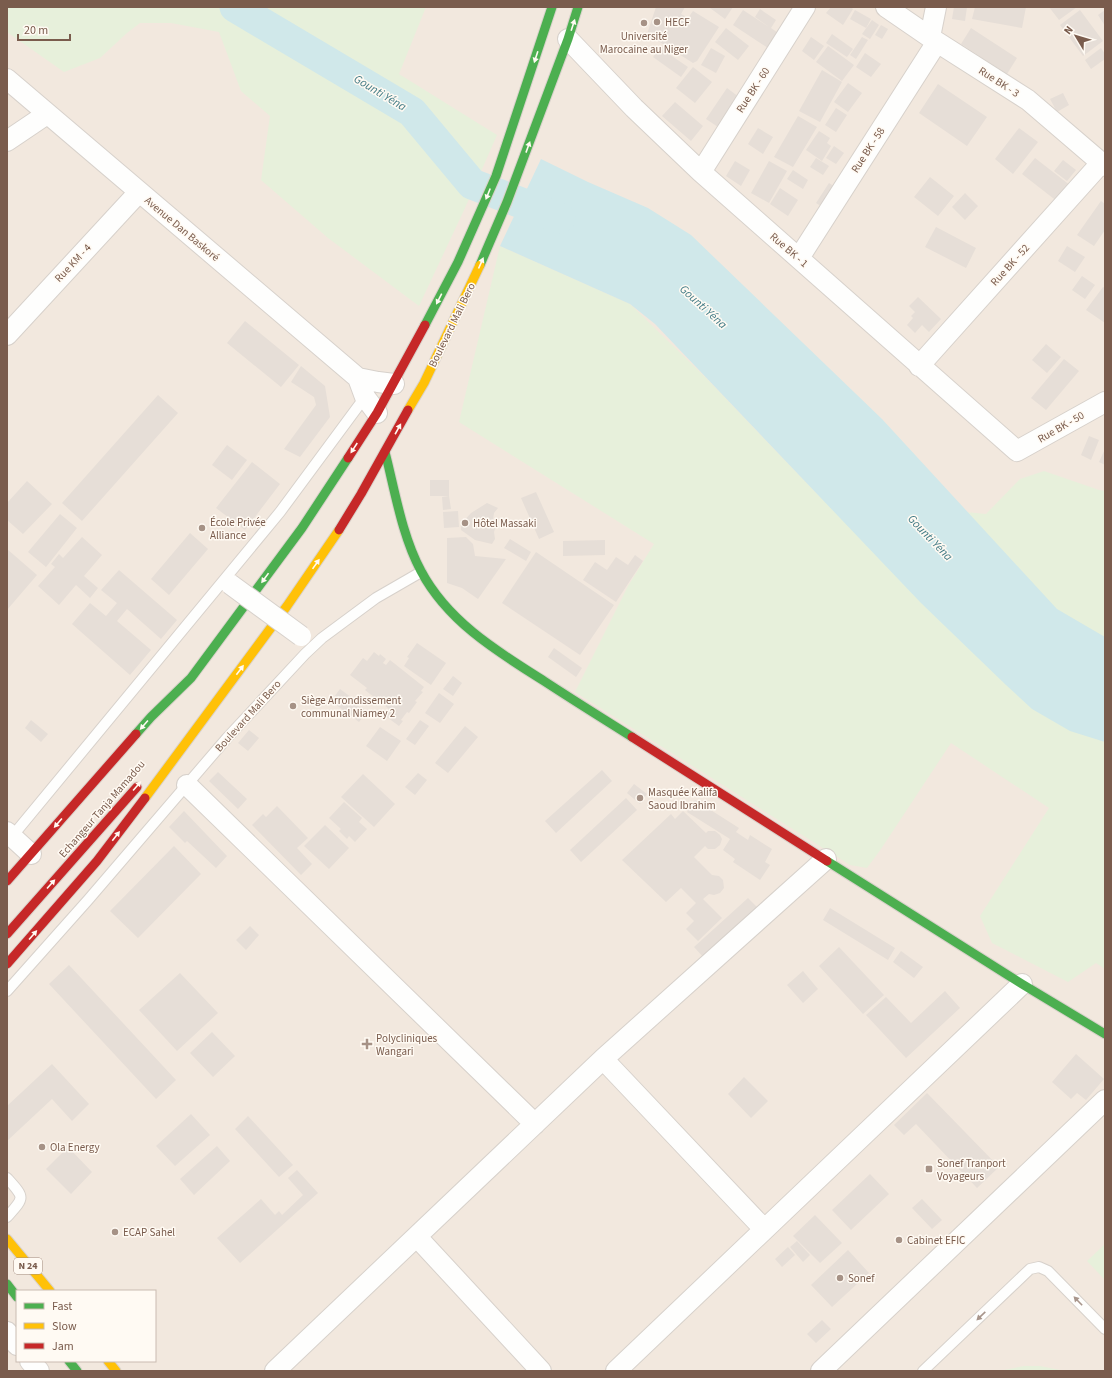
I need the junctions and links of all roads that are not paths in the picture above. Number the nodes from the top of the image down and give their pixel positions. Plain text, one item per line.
1 (552, 7) edge
2 (578, 7) edge
3 (805, 7) edge
4 (886, 7) edge
5 (936, 7) edge
6 (568, 39) junction
7 (934, 40) junction
8 (7, 80) edge
9 (47, 114) junction
10 (7, 141) edge
11 (1103, 165) edge
12 (701, 172) junction
13 (139, 192) junction
14 (799, 258) junction
15 (7, 335) edge
16 (919, 366) junction
17 (358, 378) junction
18 (394, 384) junction
19 (365, 397) junction
20 (1105, 402) edge
21 (377, 413) junction
22 (384, 452) junction
23 (1017, 452) joint
24 (421, 572) junction
25 (230, 584) dead end
26 (301, 636) dead end
27 (191, 678) junction
28 (216, 701) junction
29 (138, 746) dead end
30 (164, 757) dead end
31 (143, 780) dead end
32 (187, 785) junction
33 (9, 837) edge
34 (31, 854) junction
35 (826, 859) junction
36 (97, 861) junction
37 (111, 873) junction
38 (7, 881) edge
39 (7, 934) edge
40 (7, 964) edge
41 (1022, 984) junction
42 (7, 991) edge
43 (1105, 1034) edge
44 (604, 1059) junction
45 (1105, 1100) edge
46 (535, 1124) junction
47 (7, 1178) edge
48 (7, 1217) edge
49 (764, 1229) junction
50 (417, 1237) junction
51 (7, 1239) edge
52 (7, 1284) edge
53 (49, 1290) edge
54 (16, 1296) edge
55 (1105, 1330) edge
56 (31, 1362) edge
57 (70, 1362) edge
58 (109, 1362) edge
59 (40, 1371) edge
60 (77, 1371) edge
61 (116, 1371) edge
62 (275, 1371) edge
63 (541, 1371) edge
64 (616, 1371) edge
65 (821, 1371) edge
66 (923, 1371) edge

1 -> 18 main road, Boulevard Mali Bero
6 -> 2 main road, Boulevard Mali Bero
3 - 12 street, Rue BK - 60
4 - 7 street, Rue BK - 3
5 - 7 street, Rue BK - 58
6 - 12 street, Rue BK - 1
22 -> 6 main road, Boulevard Mali Bero
7 - 11 street, Rue BK - 3
7 - 14 street, Rue BK - 58
8 - 9 street, Avenue Dan Baskoré
9 - 10 street
9 - 13 street, Avenue Dan Baskoré
11 - 16 street, Rue BK - 52
12 - 14 street, Rue BK - 1
13 - 15 street, Rue KM - 4
13 - 17 street, Avenue Dan Baskoré
14 - 16 street, Rue BK - 1
16 - 23 street, Rue BK - 1
17 - 18 street, Avenue Dan Baskoré
17 - 19 street, Avenue Dan Baskoré
18 - 21 main road, Boulevard Mali Bero
19 - 21 street, Avenue Dan Baskoré
19 - 33 lane
20 - 23 street, Rue BK - 50
21 -> 27 main road, Boulevard Mali Bero
22 - 24 main road
28 -> 22 main road, Boulevard Mali Bero
24 - 32 lane, Boulevard Mali Bero
24 - 35 main road
25 - 26 street, bridge
27 - 29 main road, Echangeur Tanja Mamadou
27 -> 34 main road, Boulevard Mali Bero
28 - 30 main road
36 -> 28 main road, Boulevard Mali Bero
39 -> 31 main road, Echangeur Tanja Mamadou
32 - 37 lane, Boulevard Mali Bero
32 - 46 street
33 - 34 street
34 - 38 main road, Boulevard Mali Bero
35 - 41 main road
35 - 44 street
36 - 37 lane
40 -> 36 main road, Boulevard Mali Bero
37 - 42 lane, Boulevard Mali Bero
41 - 43 main road
41 - 49 street
44 - 46 street
44 - 49 street
45 - 65 street
46 - 50 street
47 - 48 lane
49 - 64 street
50 - 62 street
50 - 63 street
51 - 53 main road, N 24
52 - 54 main road, N 24
55 -> 66 lane
56 - 59 street
57 - 60 main road
58 - 61 main road

